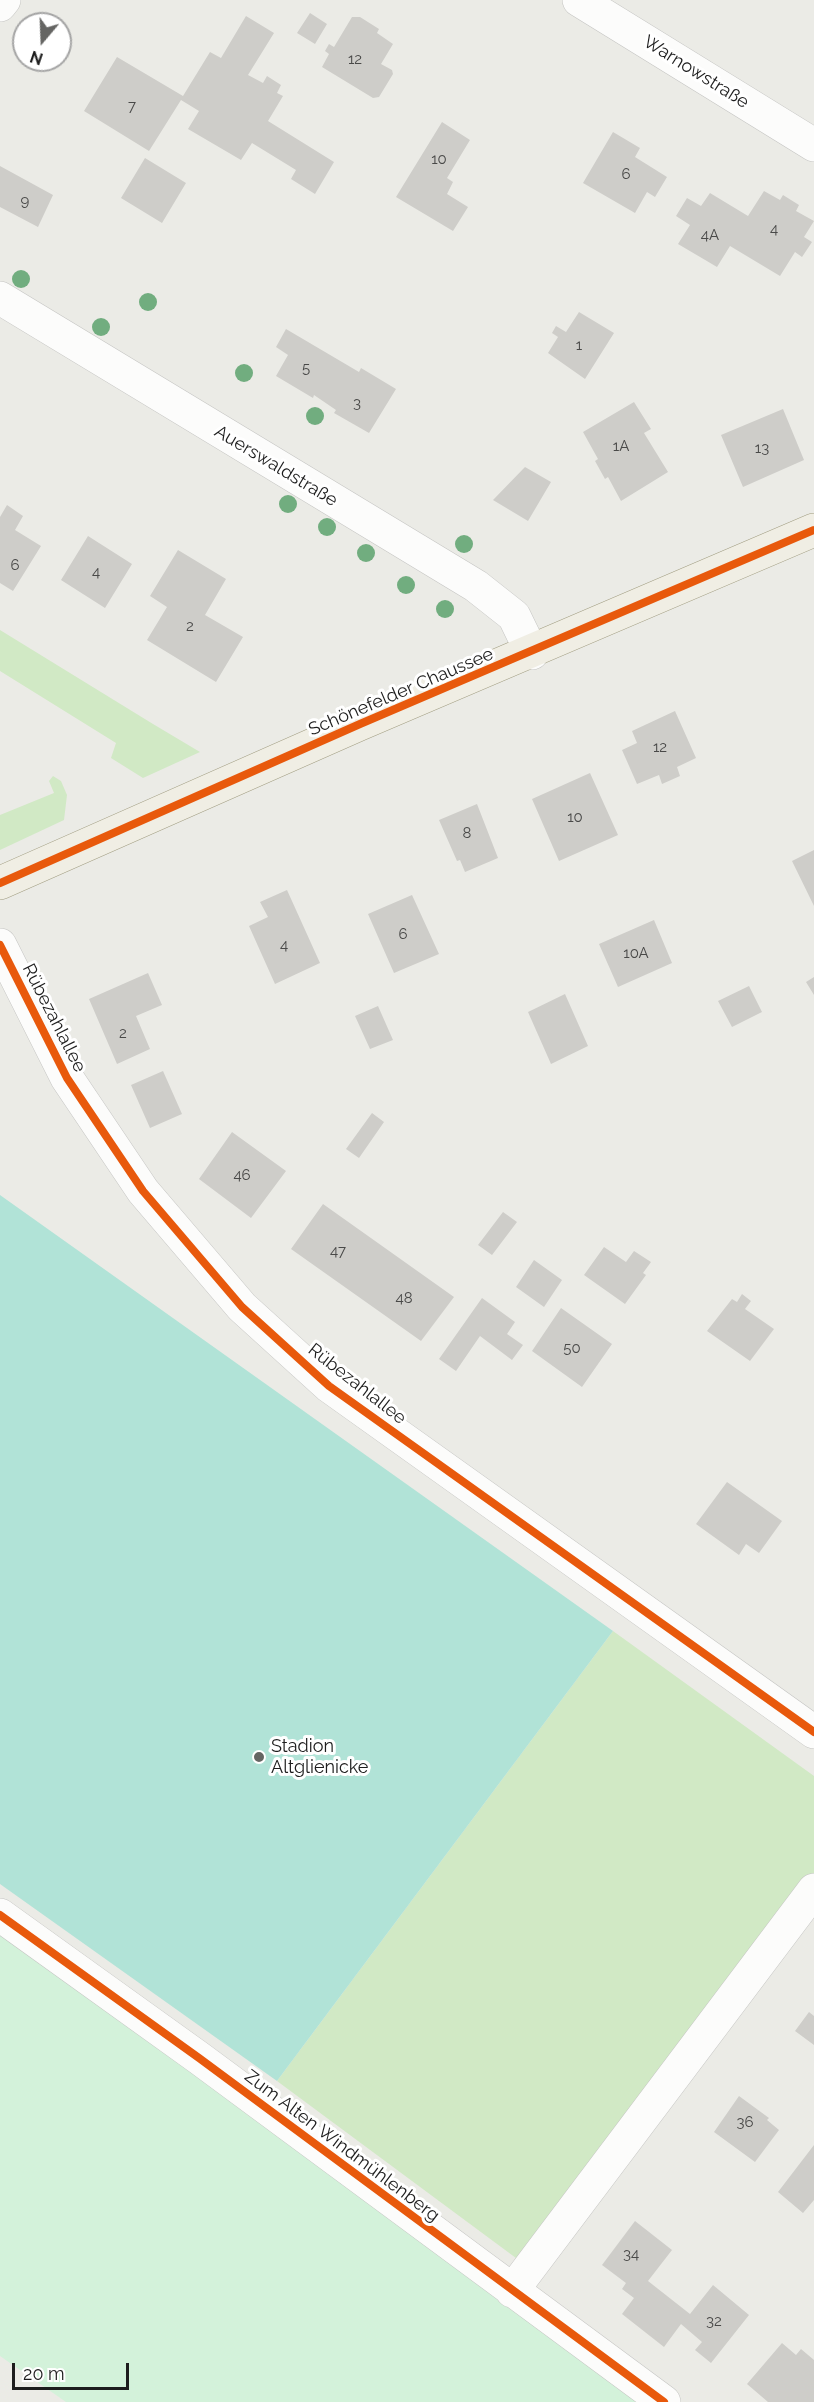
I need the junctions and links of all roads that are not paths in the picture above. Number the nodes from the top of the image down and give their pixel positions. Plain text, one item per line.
1 (4, 0) edge
2 (579, 0) edge
3 (0, 5) edge
4 (814, 145) edge
5 (0, 298) edge
6 (814, 530) edge
7 (532, 653) junction
8 (0, 883) edge
9 (0, 945) edge
10 (814, 1732) edge
11 (814, 1890) edge
12 (0, 1915) edge
13 (512, 2291) junction
14 (664, 2402) edge

1 - 3 street
2 - 4 street, Warnowstraße
5 - 7 street, Auerswaldstraße
6 - 7 main road, Schönefelder Chaussee
7 - 8 main road, Schönefelder Chaussee
9 - 10 street, Rübezahlallee
11 - 13 street
12 - 13 street, Zum Alten Windmühlenberg
13 - 14 street, Zum Alten Windmühlenberg

